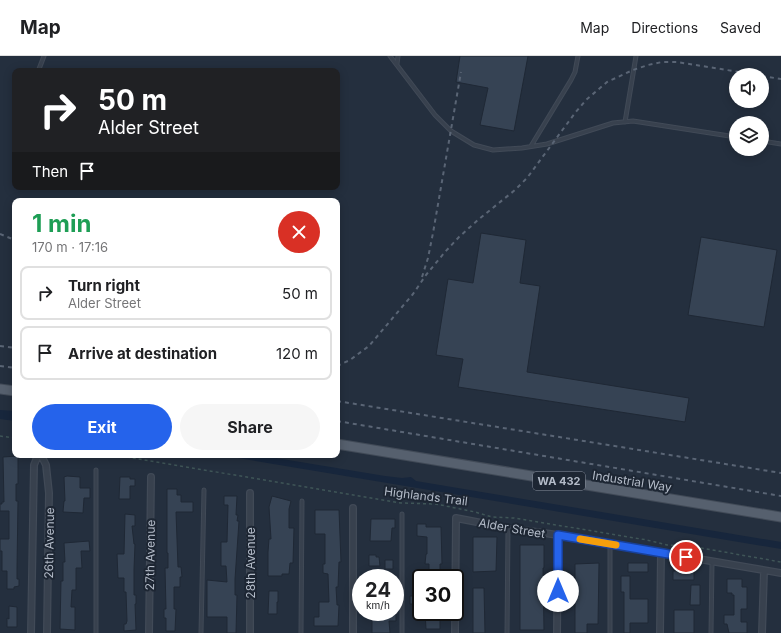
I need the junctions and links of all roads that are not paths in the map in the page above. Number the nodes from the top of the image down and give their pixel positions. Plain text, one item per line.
1 (44, 56) edge
2 (390, 56) edge
3 (398, 56) edge
4 (578, 56) edge
5 (636, 56) edge
6 (397, 64) junction
7 (40, 68) edge
8 (625, 122) junction
9 (729, 136) edge
10 (769, 142) edge
11 (781, 144) edge
12 (531, 146) junction
13 (0, 389) edge
14 (12, 391) edge
15 (340, 444) edge
16 (37, 458) edge
17 (42, 458) edge
18 (96, 470) dead end
19 (151, 477) dead end
20 (204, 490) dead end
21 (250, 493) dead end
22 (302, 500) dead end
23 (353, 508) dead end
24 (402, 514) dead end
25 (781, 517) edge
26 (508, 528) junction
27 (558, 535) junction
28 (610, 544) junction
29 (661, 553) junction
30 (712, 562) junction
31 (764, 570) junction
32 (781, 573) edge
33 (31, 633) edge
34 (48, 633) edge
35 (96, 633) edge
36 (149, 633) edge
37 (201, 633) edge
38 (250, 633) edge
39 (301, 633) edge
40 (353, 633) edge
41 (402, 633) edge
42 (455, 633) edge
43 (507, 633) edge
44 (558, 633) edge
45 (610, 633) edge
46 (660, 633) edge
47 (711, 633) edge
48 (762, 633) edge

1 - 7 lane
2 - 6 lane
3 - 6 lane
4 - 12 lane
5 - 8 lane
6 - 12 lane
8 - 9 lane
8 - 12 lane
10 - 11 lane
13 - 14 main road
15 - 25 main road, Industrial Way / WA 432
16 - 33 street, 26th Avenue
17 - 34 street, 26th Avenue
18 - 35 lane
19 - 36 street, 27th Avenue
20 - 37 lane
21 - 38 street, 28th Avenue
22 - 39 lane
23 - 40 street
24 - 41 lane
26 - 27 street, Alder Street
26 - 42 street, Alder Street
26 - 43 lane
27 - 28 street, Alder Street
27 - 44 street
28 - 29 street, Alder Street
28 - 45 lane
29 - 30 street, Alder Street
29 - 46 street
30 - 31 street, Alder Street
30 - 47 lane
31 - 32 street, Alder Street
31 - 48 street

